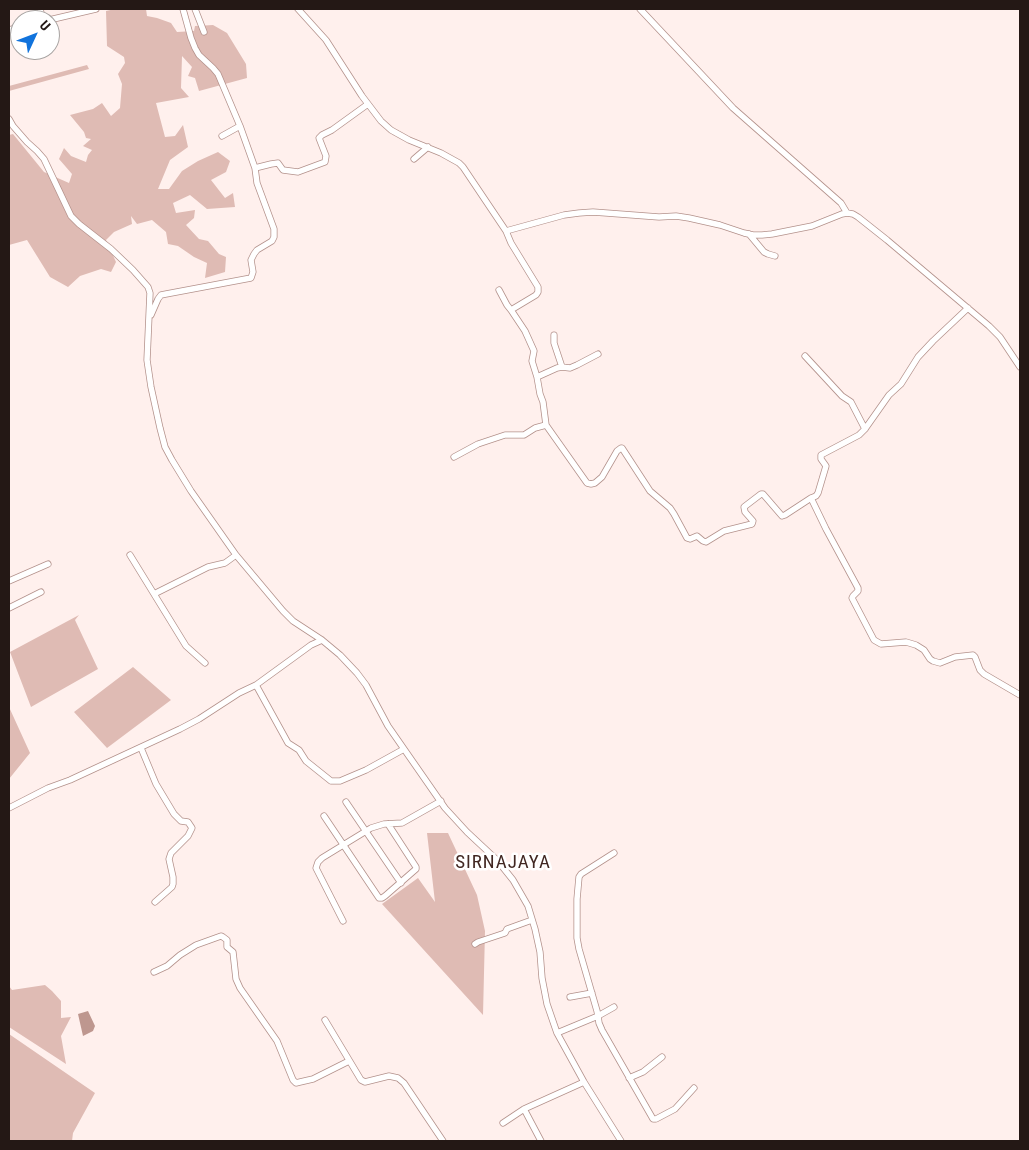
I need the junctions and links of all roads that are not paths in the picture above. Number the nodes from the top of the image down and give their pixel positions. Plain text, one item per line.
1 (96, 9) edge
2 (183, 9) edge
3 (195, 9) edge
4 (299, 9) edge
5 (640, 9) edge
6 (60, 17) edge
7 (204, 32) dead end
8 (368, 104) junction
9 (9, 119) edge
10 (240, 126) junction
11 (222, 136) dead end
12 (428, 147) junction
13 (414, 160) dead end
14 (254, 168) junction
15 (847, 213) junction
16 (506, 231) junction
17 (749, 234) junction
18 (775, 256) dead end
19 (499, 290) dead end
20 (968, 308) junction
21 (512, 310) junction
22 (150, 317) junction
23 (554, 335) dead end
24 (598, 354) dead end
25 (805, 356) dead end
26 (562, 367) junction
27 (1020, 367) edge
28 (537, 377) junction
29 (546, 425) junction
30 (865, 429) junction
31 (454, 457) dead end
32 (811, 498) junction
33 (130, 555) dead end
34 (236, 555) junction
35 (48, 564) dead end
36 (9, 582) edge
37 (41, 592) dead end
38 (154, 594) junction
39 (9, 608) edge
40 (322, 640) junction
41 (205, 663) dead end
42 (256, 684) junction
43 (1020, 695) edge
44 (141, 748) junction
45 (404, 749) junction
46 (441, 801) junction
47 (346, 802) dead end
48 (9, 808) edge
49 (324, 816) dead end
50 (388, 824) junction
51 (366, 831) junction
52 (344, 845) junction
53 (614, 852) dead end
54 (401, 883) junction
55 (156, 902) dead end
56 (532, 920) junction
57 (343, 921) dead end
58 (475, 944) dead end
59 (154, 972) dead end
60 (592, 993) junction
61 (570, 997) dead end
62 (614, 1007) dead end
63 (598, 1016) junction
64 (325, 1020) dead end
65 (556, 1033) junction
66 (662, 1058) dead end
67 (349, 1061) junction
68 (629, 1078) junction
69 (584, 1082) junction
70 (694, 1088) dead end
71 (524, 1109) junction
72 (503, 1123) dead end
73 (443, 1141) edge
74 (541, 1141) edge
75 (621, 1141) edge

1 - 6 street
2 - 10 street
3 - 7 street
4 - 8 street
5 - 15 street
8 - 12 street
8 - 14 street
9 - 22 street
10 - 11 street
10 - 14 street
12 - 13 street
12 - 16 street
14 - 22 street
15 - 17 street
15 - 20 street
16 - 17 street
16 - 21 street
17 - 18 street
19 - 21 street
20 - 27 street
20 - 30 street
21 - 28 street
22 - 34 street
23 - 26 street
24 - 26 street
25 - 30 street
26 - 28 street
28 - 29 street
29 - 31 street
29 - 32 street
30 - 32 street
32 - 43 street
33 - 38 street
34 - 38 street
34 - 40 street
35 - 36 street
37 - 39 street
38 - 41 street
40 - 42 street
40 - 45 street
42 - 44 street
42 - 45 street
44 - 48 street
44 - 55 street
45 - 46 street
46 - 50 street
46 - 56 street
47 - 51 street
49 - 52 street
50 - 51 street
50 - 54 street
51 - 52 street
51 - 54 street
52 - 54 street
52 - 57 street
53 - 60 street
56 - 58 street
56 - 65 street
59 - 67 street
60 - 61 street
60 - 63 street
62 - 63 street
63 - 65 street
63 - 68 street
64 - 67 street
65 - 69 street
66 - 68 street
67 - 73 street
68 - 70 street
69 - 71 street
69 - 75 street
71 - 72 street
71 - 74 street

